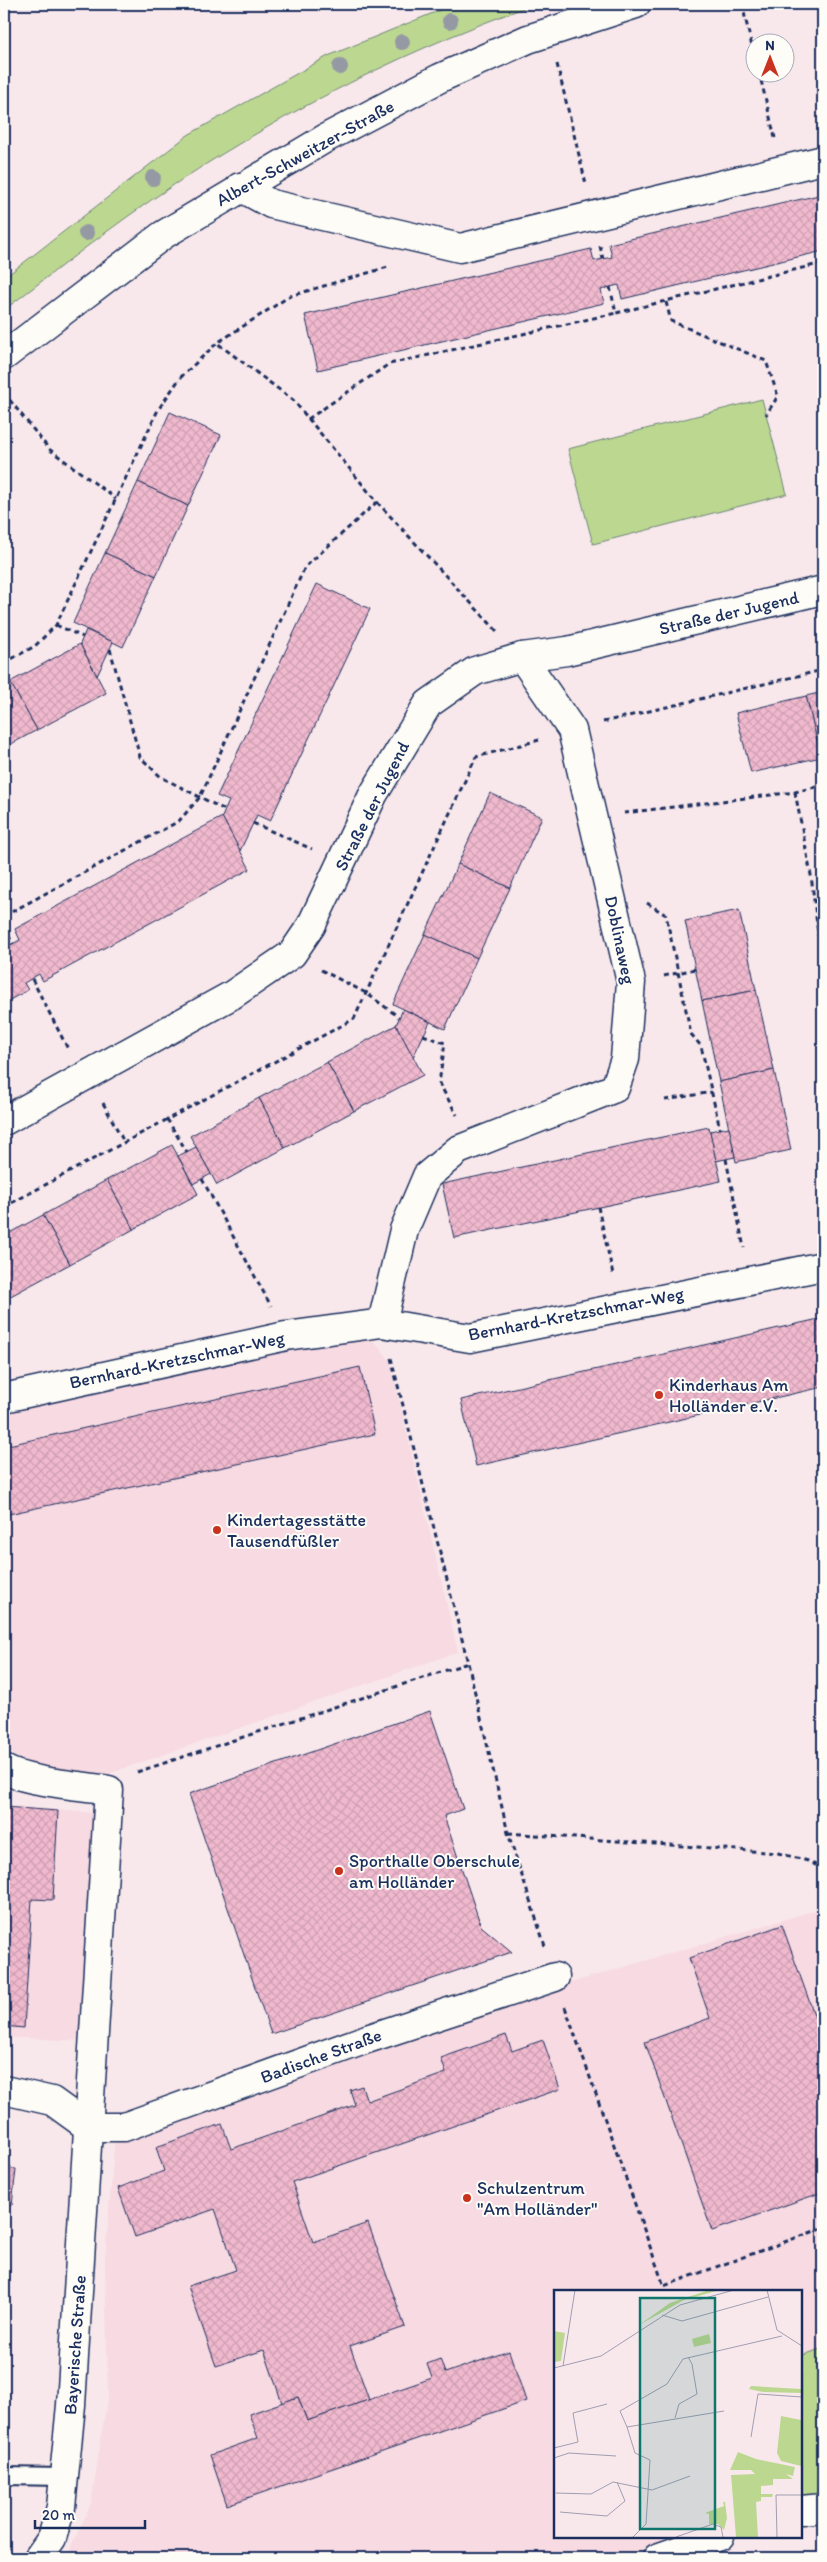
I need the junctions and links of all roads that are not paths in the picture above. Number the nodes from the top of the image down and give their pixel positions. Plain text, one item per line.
1 (636, 4) edge
2 (823, 160) edge
3 (240, 187) junction
4 (4, 356) edge
5 (823, 590) edge
6 (522, 656) junction
7 (4, 1121) edge
8 (823, 1266) edge
9 (382, 1323) junction
10 (4, 1398) edge
11 (4, 1769) edge
12 (555, 1977) road end
13 (4, 2090) edge
14 (88, 2126) junction
15 (4, 2476) edge
16 (63, 2477) junction
17 (823, 2508) edge
18 (802, 2510) edge
19 (717, 2537) edge
20 (38, 2558) edge
21 (657, 2558) edge

1 - 3 street, Albert-Schweitzer-Straße
2 - 3 street
3 - 4 street, Albert-Schweitzer-Straße
5 - 6 street, Straße der Jugend
6 - 7 street, Straße der Jugend
6 - 9 street, Doblinaweg
8 - 9 street, Bernhard-Kretzschmar-Weg
9 - 10 street, Bernhard-Kretzschmar-Weg
11 - 14 street
12 - 14 street, Badische Straße
13 - 14 street
14 - 16 street, Bayerische Straße
15 - 16 lane
16 - 20 street, Bayerische Straße
17 - 18 street
19 - 21 street

